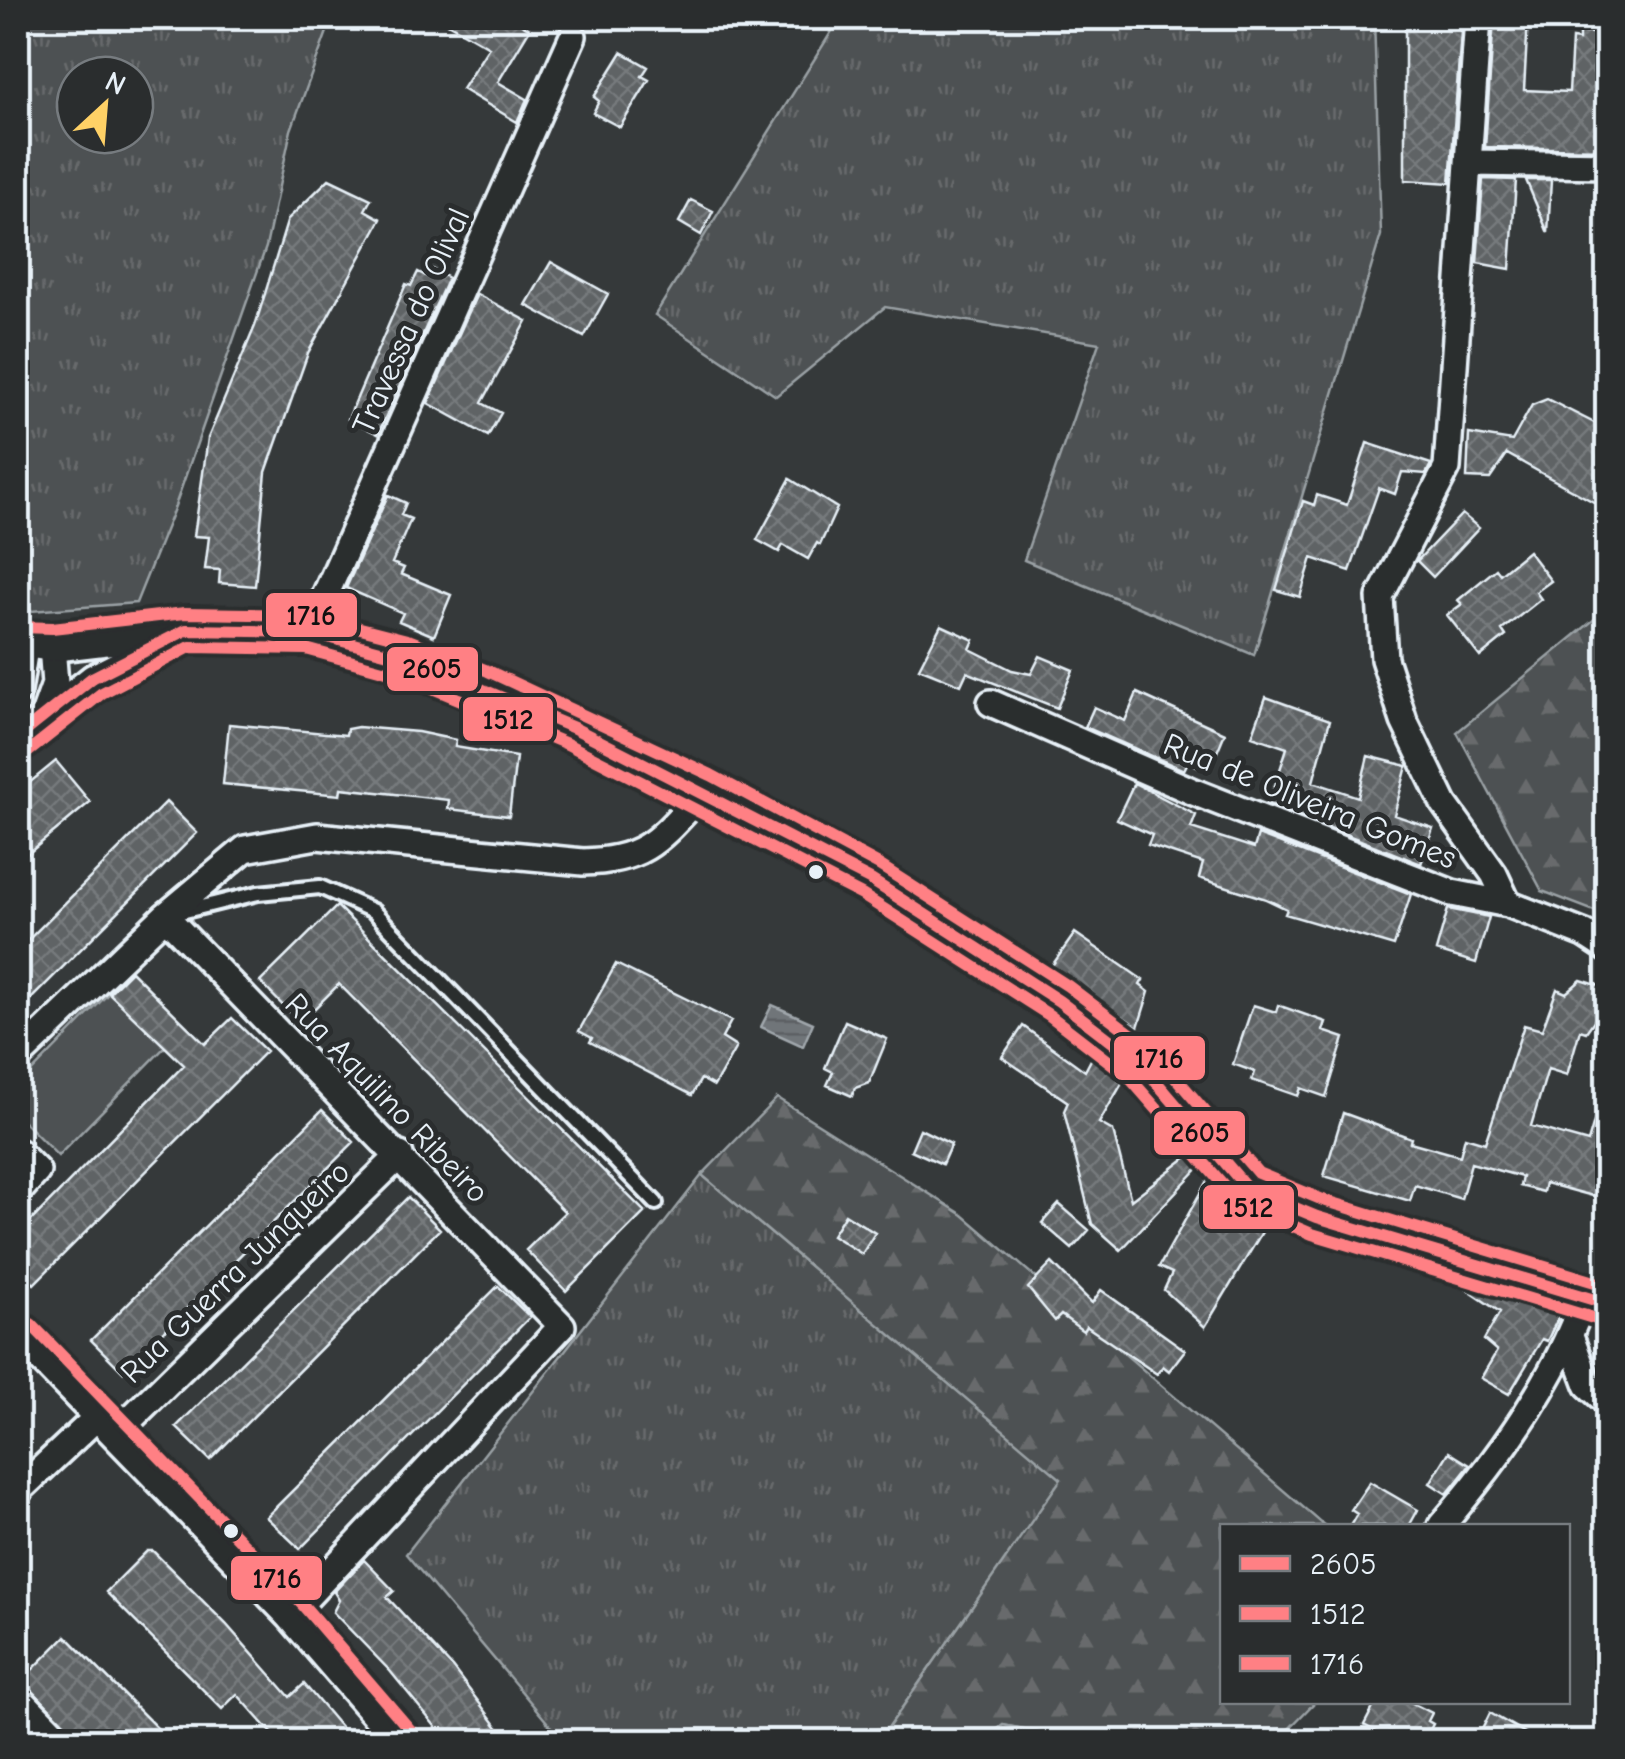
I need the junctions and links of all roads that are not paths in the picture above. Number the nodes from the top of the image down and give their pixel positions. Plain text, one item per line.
1 (1478, 18) edge
2 (573, 36) dead end
3 (1470, 163) junction
4 (1608, 165) edge
5 (186, 630) junction
6 (309, 632) junction
7 (32, 643) edge
8 (18, 692) edge
9 (991, 703) dead end
10 (42, 719) junction
11 (18, 737) edge
12 (704, 791) junction
13 (1508, 904) junction
14 (165, 916) junction
15 (1608, 948) edge
16 (18, 1057) edge
17 (18, 1152) edge
18 (400, 1155) junction
19 (18, 1192) edge
20 (656, 1202) dead end
21 (1596, 1301) edge
22 (18, 1336) edge
23 (1570, 1339) junction
24 (1608, 1403) edge
25 (106, 1425) junction
26 (18, 1491) edge
27 (1442, 1524) edge
28 (289, 1616) junction
29 (18, 1697) edge
30 (62, 1742) edge
31 (398, 1742) edge

1 - 3 street
2 - 6 street, Travessa do Olival
3 - 4 street
3 - 13 street
5 - 6 street
5 - 7 street
5 - 10 street
6 - 12 street
7 - 8 street
7 - 10 street
9 - 13 street, Rua de Oliveira Gomes
10 - 11 street
12 - 14 street
12 - 21 street
13 - 15 street, Rua de Oliveira Gomes
14 - 16 street
14 - 18 street, Rua Aquilino Ribeiro
14 - 20 lane
17 - 19 street
18 - 25 street, Rua Guerra Junqueiro
18 - 28 street, Rua Aquilino Ribeiro
21 - 23 street
22 - 25 street
23 - 24 street
23 - 27 street
25 - 26 street, Rua Guerra Junqueiro
25 - 28 street
28 - 31 street
29 - 30 street

